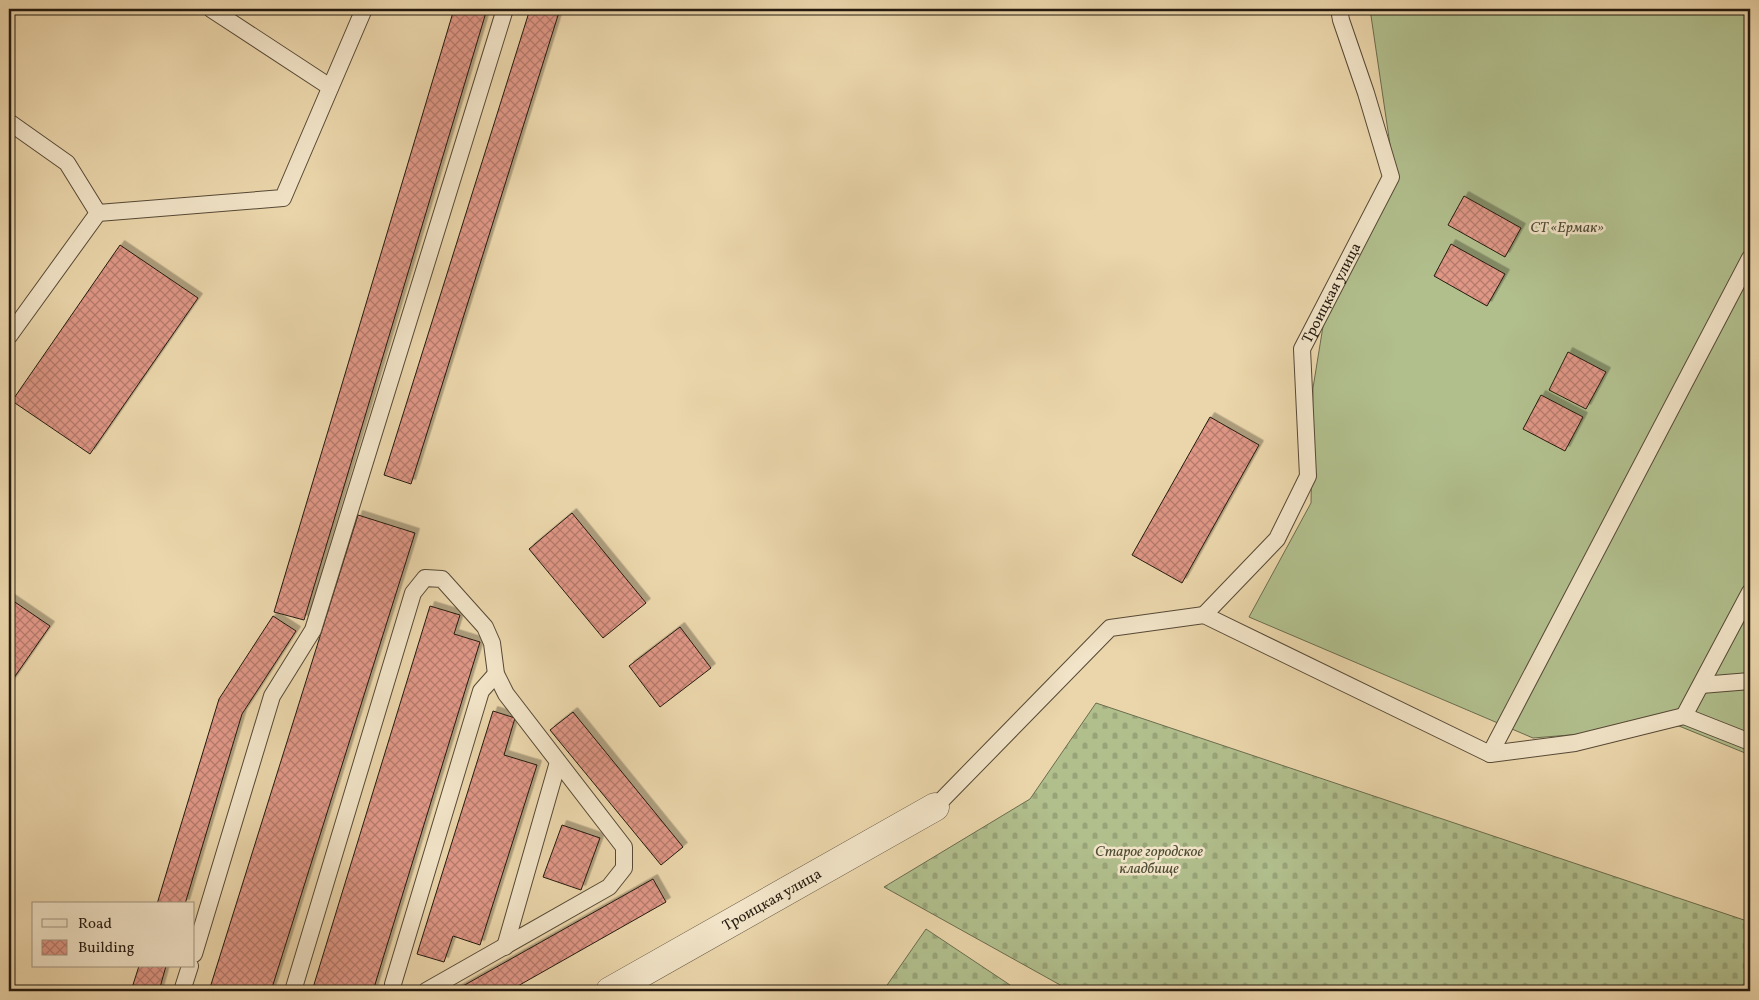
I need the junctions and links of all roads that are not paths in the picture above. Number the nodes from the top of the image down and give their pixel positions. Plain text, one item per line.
1 (211, 9) edge
2 (364, 9) edge
3 (505, 9) edge
4 (1339, 9) edge
5 (330, 87) junction
6 (9, 122) edge
7 (98, 213) junction
8 (1750, 258) edge
9 (9, 336) edge
10 (1750, 592) edge
11 (1204, 615) junction
12 (496, 674) junction
13 (1750, 680) edge
14 (1701, 685) junction
15 (1684, 716) junction
16 (1750, 742) edge
17 (1490, 754) junction
18 (558, 762) junction
19 (935, 807) joint
20 (505, 946) junction
21 (195, 951) edge
22 (189, 968) edge
23 (628, 988) edge
24 (182, 991) edge
25 (293, 991) edge
26 (393, 991) edge
27 (426, 991) edge

1 - 5 lane
2 - 5 lane
3 - 21 lane
4 - 11 lane, Троицкая улица
5 - 7 lane
6 - 7 lane
7 - 9 lane
8 - 17 lane
10 - 14 lane
11 - 17 lane
11 - 19 lane
12 - 18 lane
12 - 25 lane
12 - 26 lane
13 - 14 lane
14 - 15 lane
15 - 16 lane
15 - 17 lane
18 - 20 lane
18 - 20 lane
19 - 23 street, Троицкая улица
20 - 27 lane
22 - 24 lane

